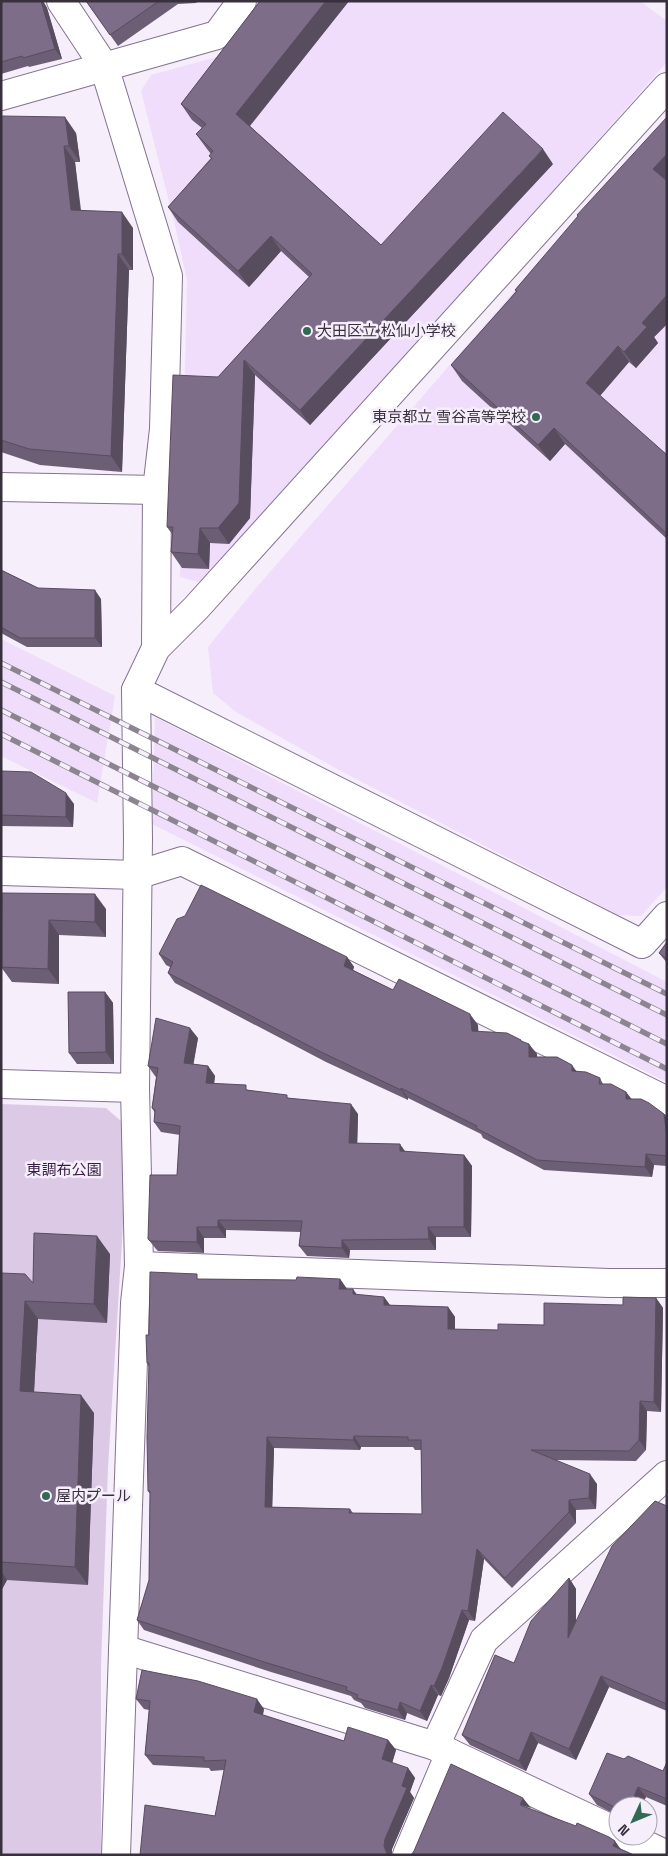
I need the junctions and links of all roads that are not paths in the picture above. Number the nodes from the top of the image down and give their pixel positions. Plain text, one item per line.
1 (61, 1) edge
2 (242, 1) edge
3 (104, 66) junction
4 (667, 87) edge
5 (1, 96) edge
6 (1, 487) edge
7 (157, 490) junction
8 (156, 648) junction
9 (136, 690) junction
10 (1, 871) edge
11 (137, 875) junction
12 (667, 916) edge
13 (1, 1084) edge
14 (135, 1088) junction
15 (667, 1101) edge
16 (138, 1266) junction
17 (667, 1283) edge
18 (664, 1480) edge
19 (123, 1649) junction
20 (442, 1750) junction
21 (608, 1827) edge
22 (648, 1846) edge
23 (116, 1855) edge
24 (407, 1855) edge
25 (667, 1855) edge

1 - 3 street
2 - 3 street
3 - 5 street
3 - 7 street
4 - 8 street
6 - 7 street
7 - 8 street
8 - 9 street
9 - 11 street
9 - 12 street
10 - 11 street
11 - 14 street
11 - 15 street
13 - 14 street
14 - 16 street
16 - 17 street
16 - 19 street
18 - 20 street
19 - 20 street
19 - 23 street
20 - 21 street
20 - 24 street
22 - 25 street

